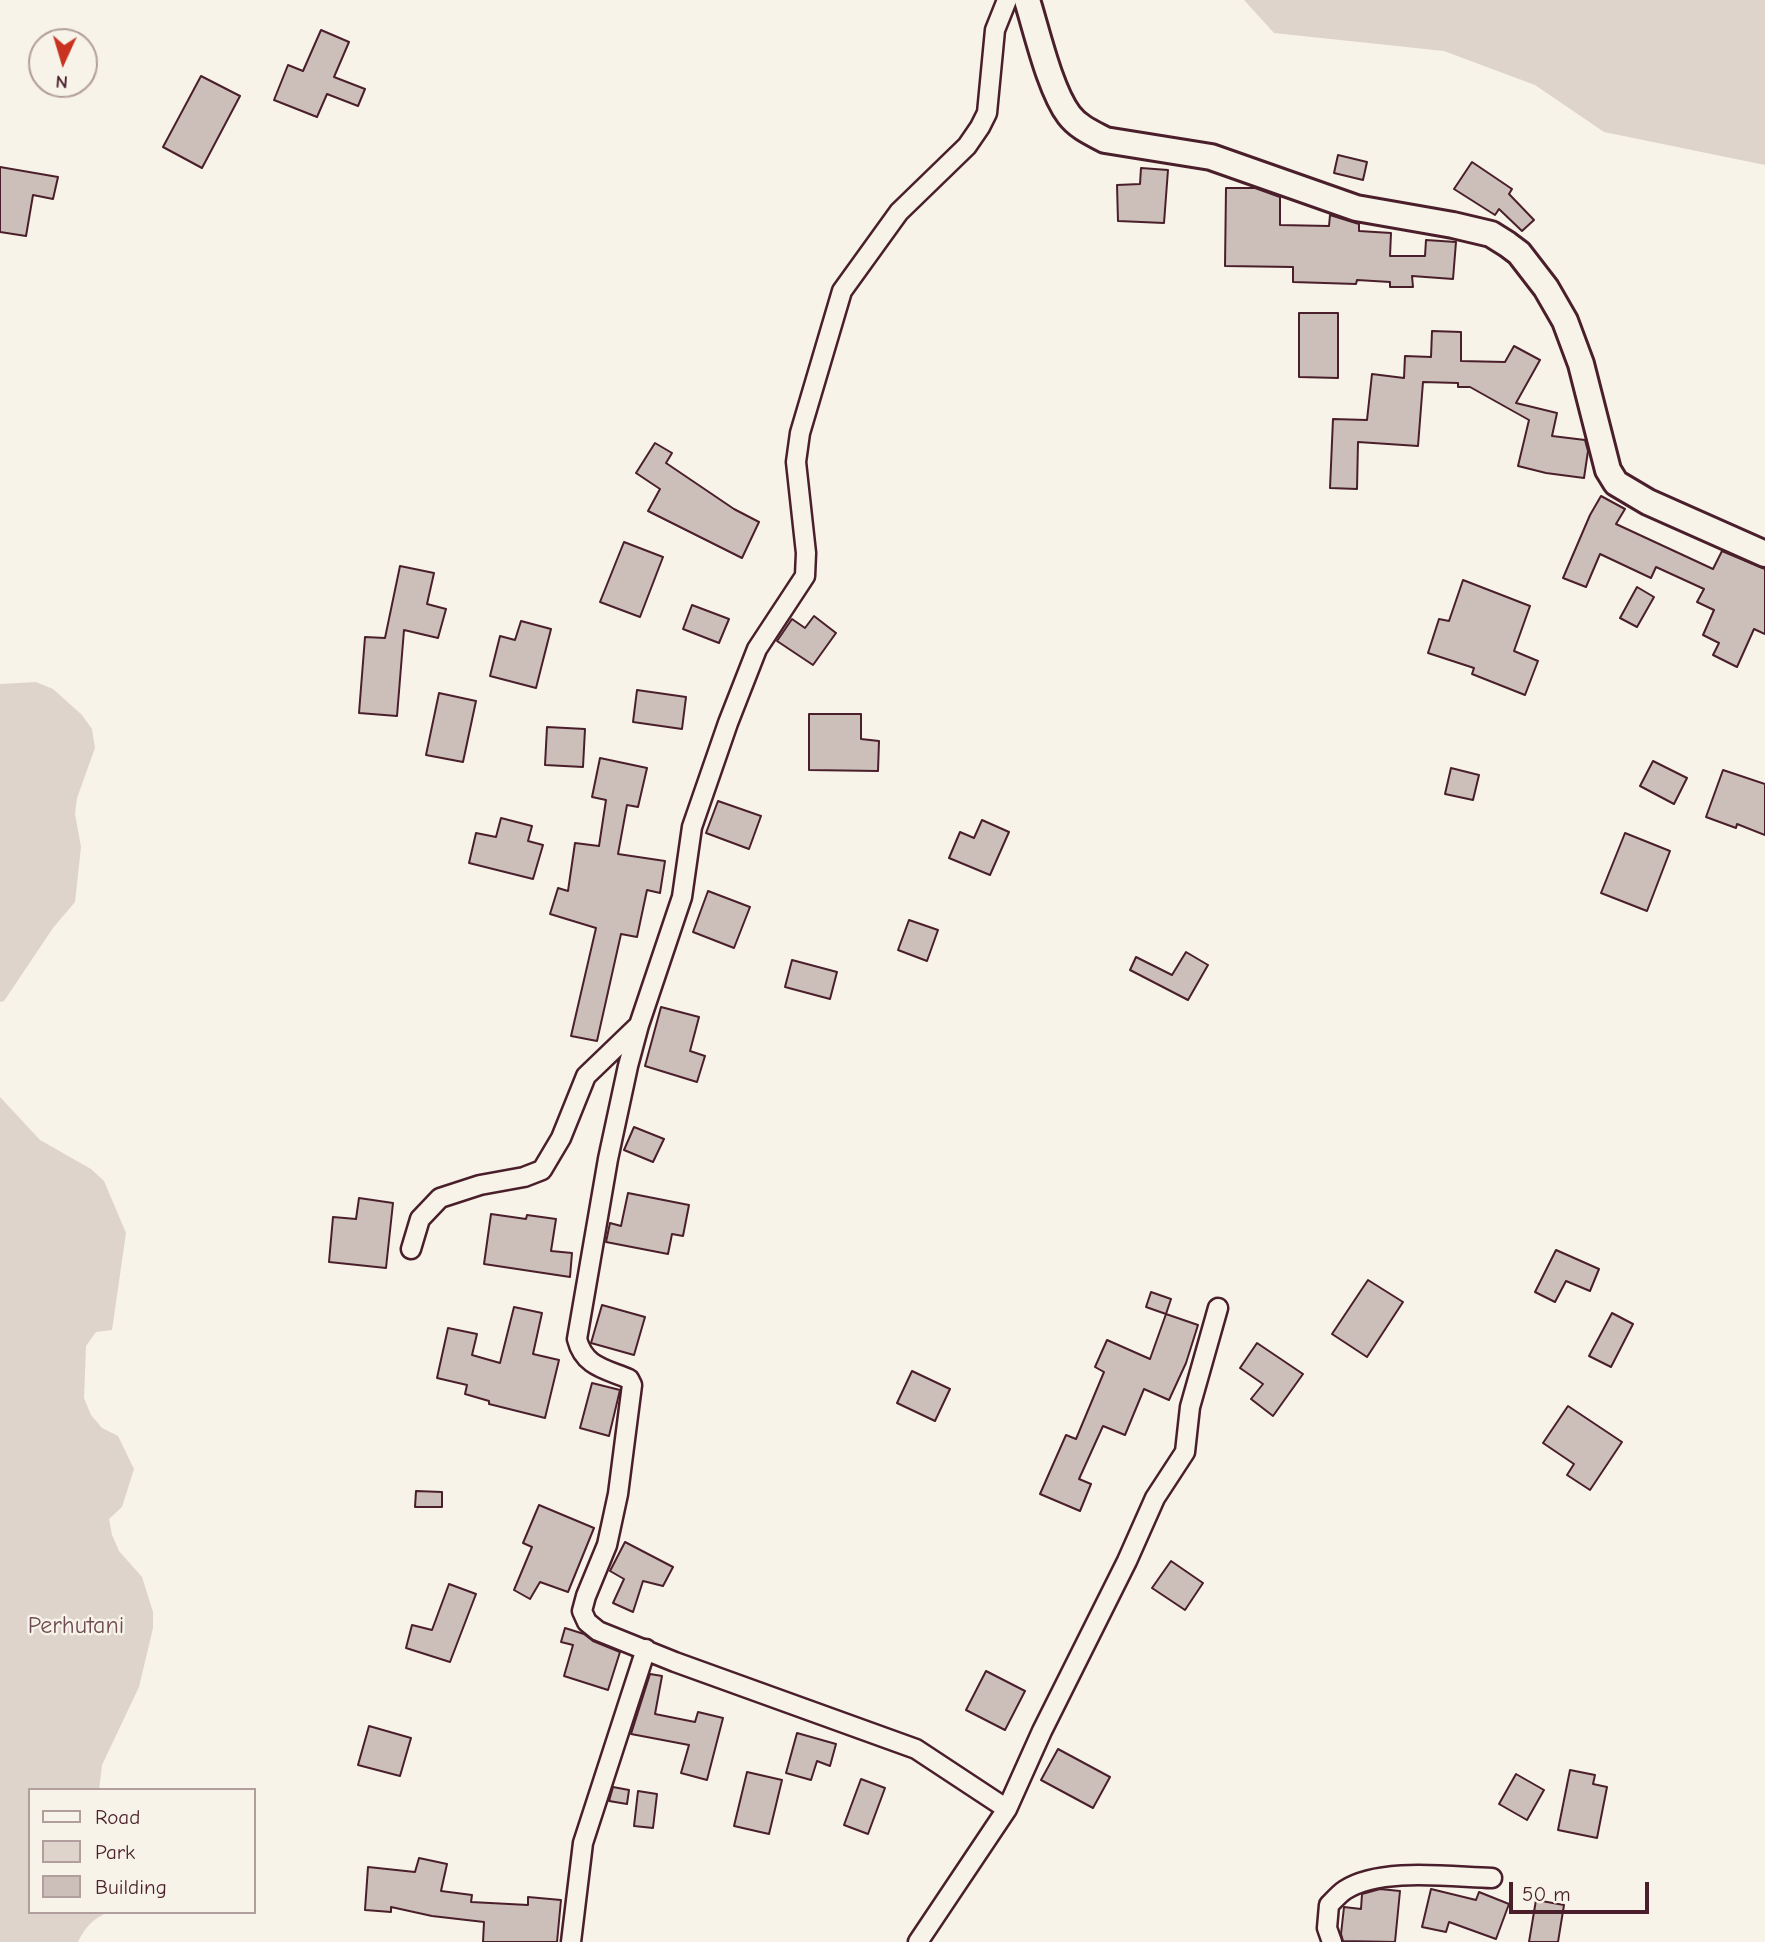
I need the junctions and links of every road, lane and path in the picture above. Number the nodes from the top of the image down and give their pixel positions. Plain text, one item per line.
1 (1007, 0) edge
2 (1027, 0) edge
3 (1765, 554) edge
4 (639, 1024) junction
5 (411, 1249) dead end
6 (1218, 1308) dead end
7 (646, 1649) junction
8 (1007, 1809) junction
9 (1492, 1878) dead end
10 (570, 1942) edge
11 (918, 1942) edge
12 (1332, 1942) edge

1 - 4 street
2 - 3 street
4 - 5 street
4 - 7 street
6 - 8 street
7 - 8 street
7 - 10 street
8 - 11 street
9 - 12 street

